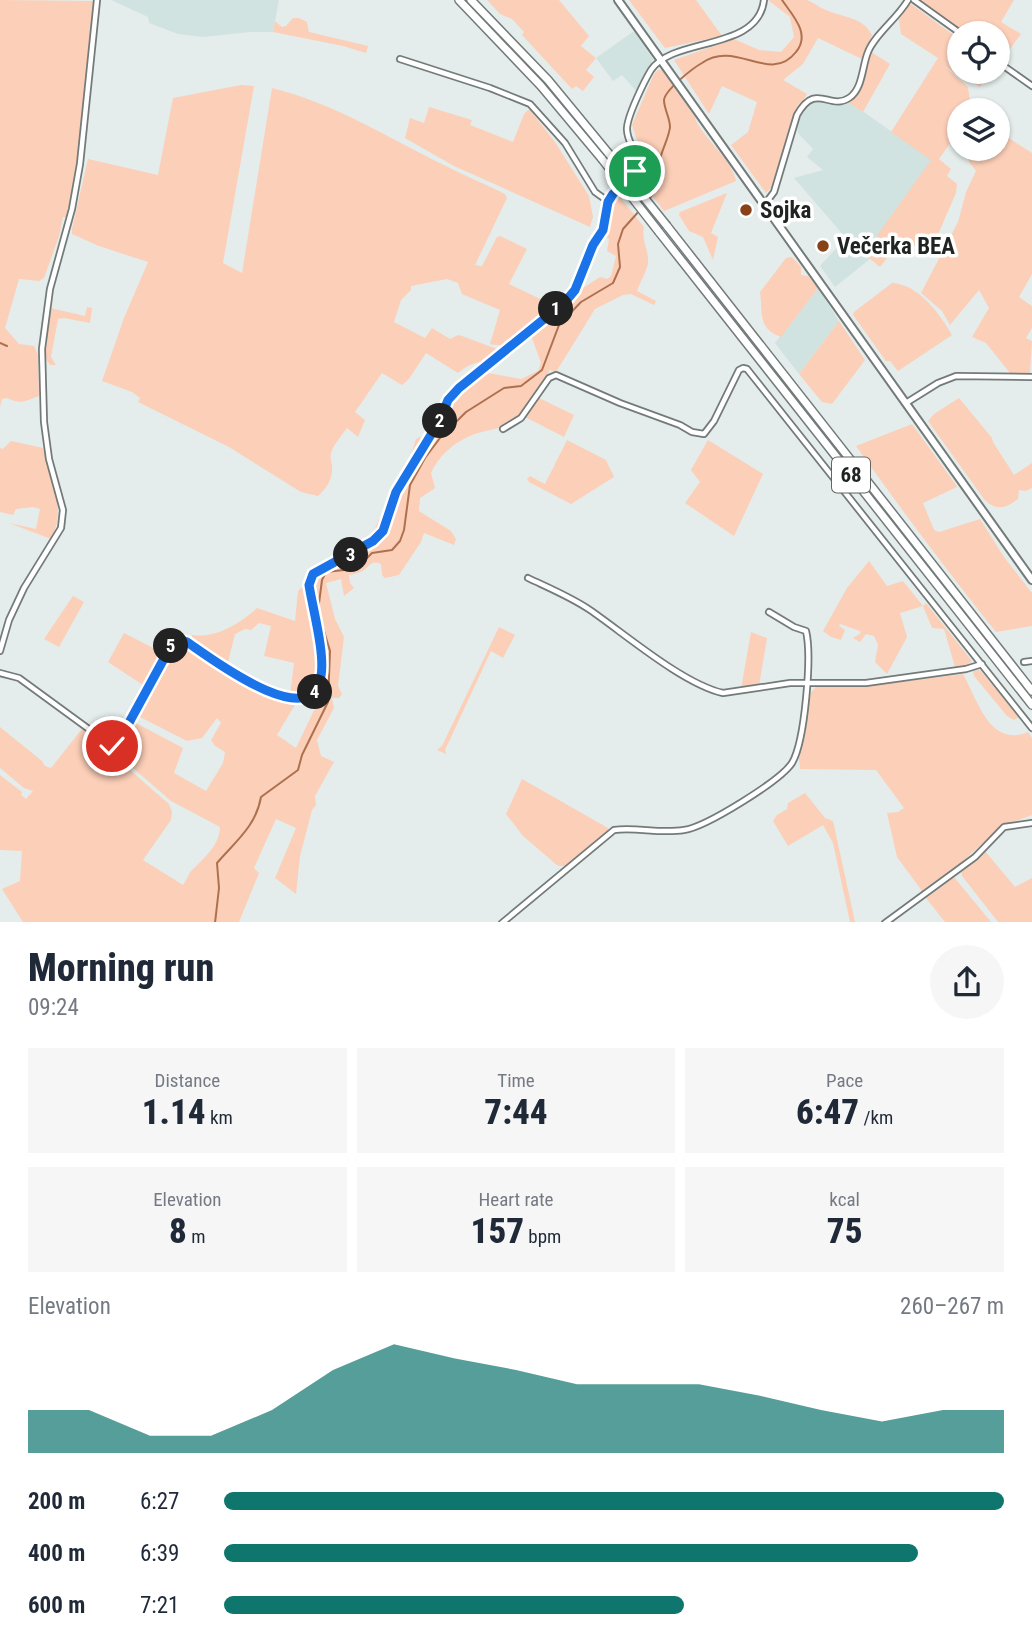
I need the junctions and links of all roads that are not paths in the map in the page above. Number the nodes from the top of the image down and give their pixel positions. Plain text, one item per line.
1 (97, 0) edge
2 (459, 0) edge
3 (471, 0) edge
4 (618, 0) edge
5 (764, 0) edge
6 (908, 0) edge
7 (914, 0) edge
8 (947, 24) edge
9 (400, 59) dead end
10 (662, 59) junction
11 (1010, 70) edge
12 (1032, 86) edge
13 (605, 156) junction
14 (608, 202) junction
15 (765, 204) junction
16 (1032, 377) edge
17 (906, 403) junction
18 (503, 429) dead end
19 (528, 578) dead end
20 (1032, 580) edge
21 (769, 612) dead end
22 (0, 651) edge
23 (1032, 661) edge
24 (1024, 662) dead end
25 (982, 664) junction
26 (0, 673) edge
27 (808, 684) junction
28 (1032, 691) edge
29 (1032, 705) edge
30 (1032, 728) edge
31 (1032, 823) edge
32 (502, 922) edge
33 (886, 922) edge

1 - 22 street
2 - 13 highway, 68
3 - 13 highway, 68
4 - 10 main road
5 - 10 street
6 - 15 street
7 - 8 street
9 - 14 street
10 - 14 street
10 - 15 main road
11 - 12 street
13 - 28 highway, 68, bridge
13 - 29 highway, 68, bridge
14 - 26 street
15 - 17 main road
16 - 17 street
17 - 20 main road
18 - 25 street
19 - 27 street
21 - 27 street
23 - 24 street
25 - 27 street
25 - 30 street
27 - 32 street
31 - 33 street

